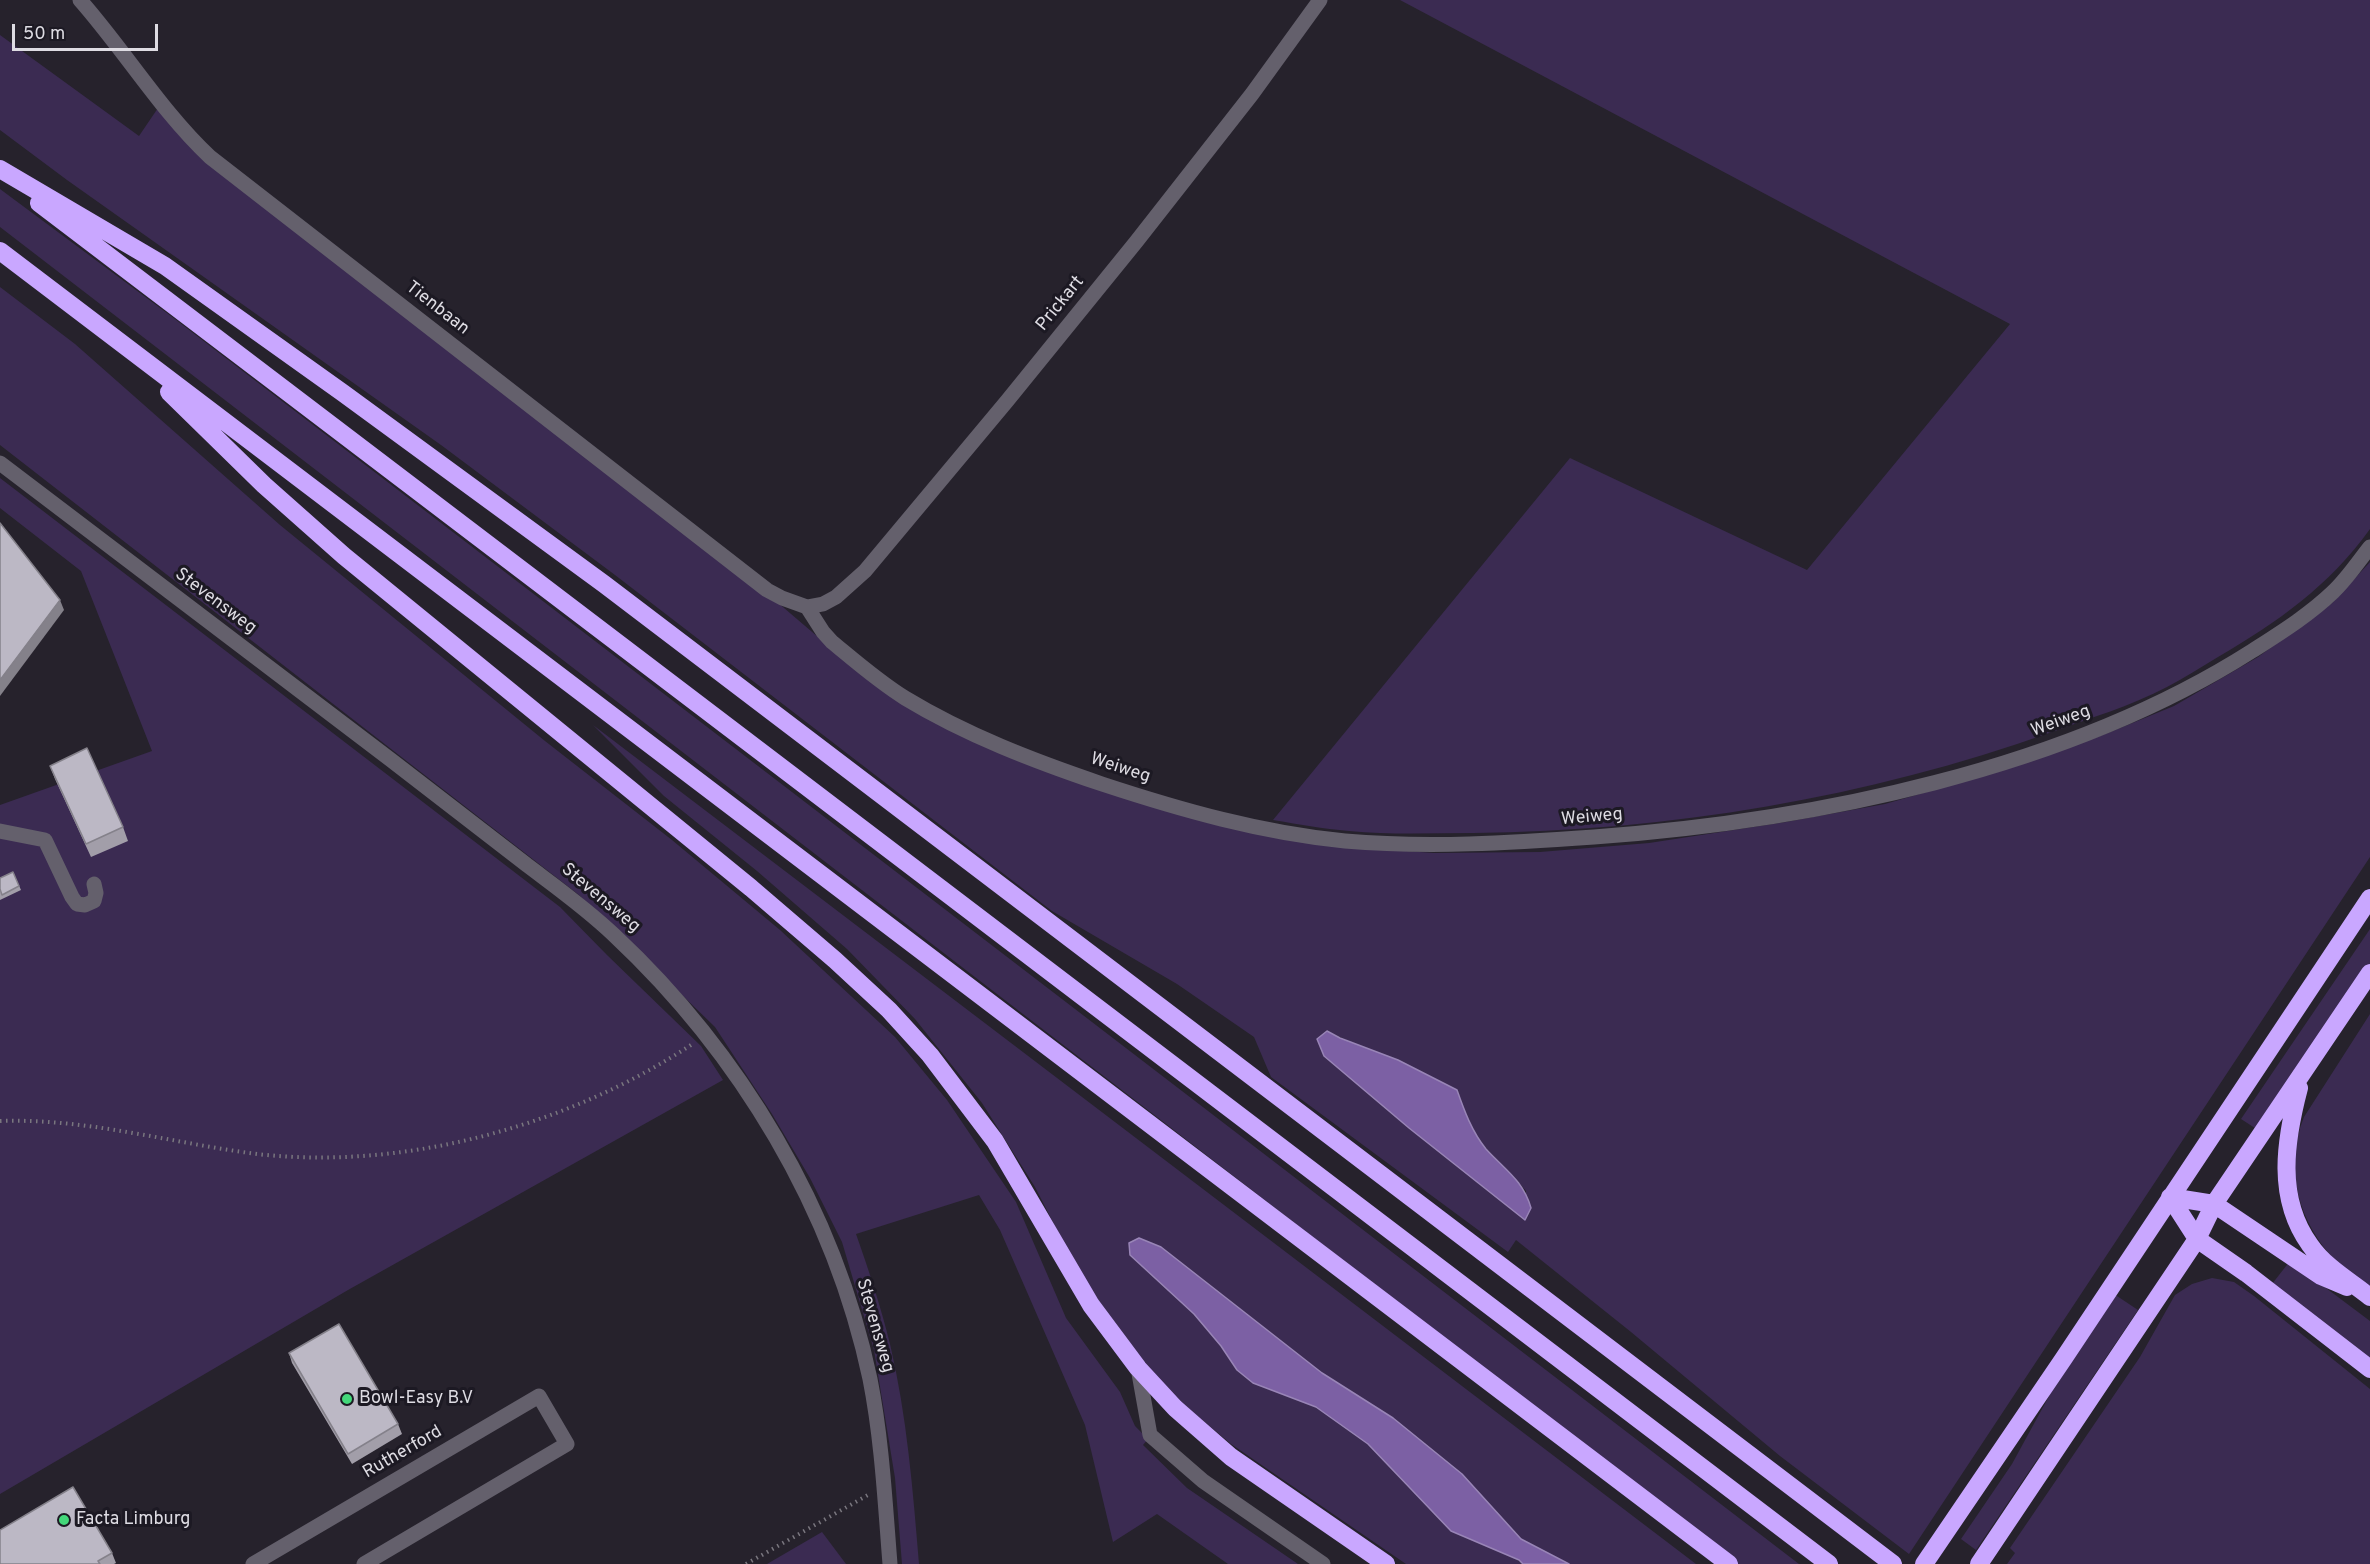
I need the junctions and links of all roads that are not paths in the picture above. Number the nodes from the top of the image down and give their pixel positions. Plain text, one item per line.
1 (80, 0) edge
2 (1320, 0) edge
3 (0, 169) edge
4 (0, 174) edge
5 (0, 251) edge
6 (119, 342) junction
7 (0, 463) edge
8 (2370, 547) edge
9 (807, 607) junction
10 (0, 831) edge
11 (94, 884) dead end
12 (2370, 898) edge
13 (2370, 973) edge
14 (2302, 1075) junction
15 (2170, 1197) junction
16 (2214, 1204) junction
17 (2197, 1239) junction
18 (2370, 1297) edge
19 (1138, 1368) junction
20 (2370, 1369) edge
21 (1981, 1560) edge
22 (253, 1564) edge
23 (364, 1564) edge
24 (890, 1564) edge
25 (1323, 1564) edge
26 (1386, 1564) edge
27 (1729, 1564) edge
28 (1829, 1564) edge
29 (1893, 1564) edge
30 (1924, 1564) edge

1 - 9 street, Tienbaan
2 - 9 street, Prickart
3 - 29 highway
4 - 28 highway
5 - 6 highway
6 - 19 highway
6 - 27 highway
7 - 24 street, Stevensweg
8 - 9 street, Weiweg
10 - 11 street
12 - 15 highway
13 - 14 highway
14 - 16 highway
14 - 18 highway
15 - 16 highway
15 - 17 highway
15 - 30 highway
16 - 17 highway
16 - 18 highway
17 - 20 highway
17 - 21 highway
19 - 25 street
19 - 26 highway
22 - 23 street, Rutherford

